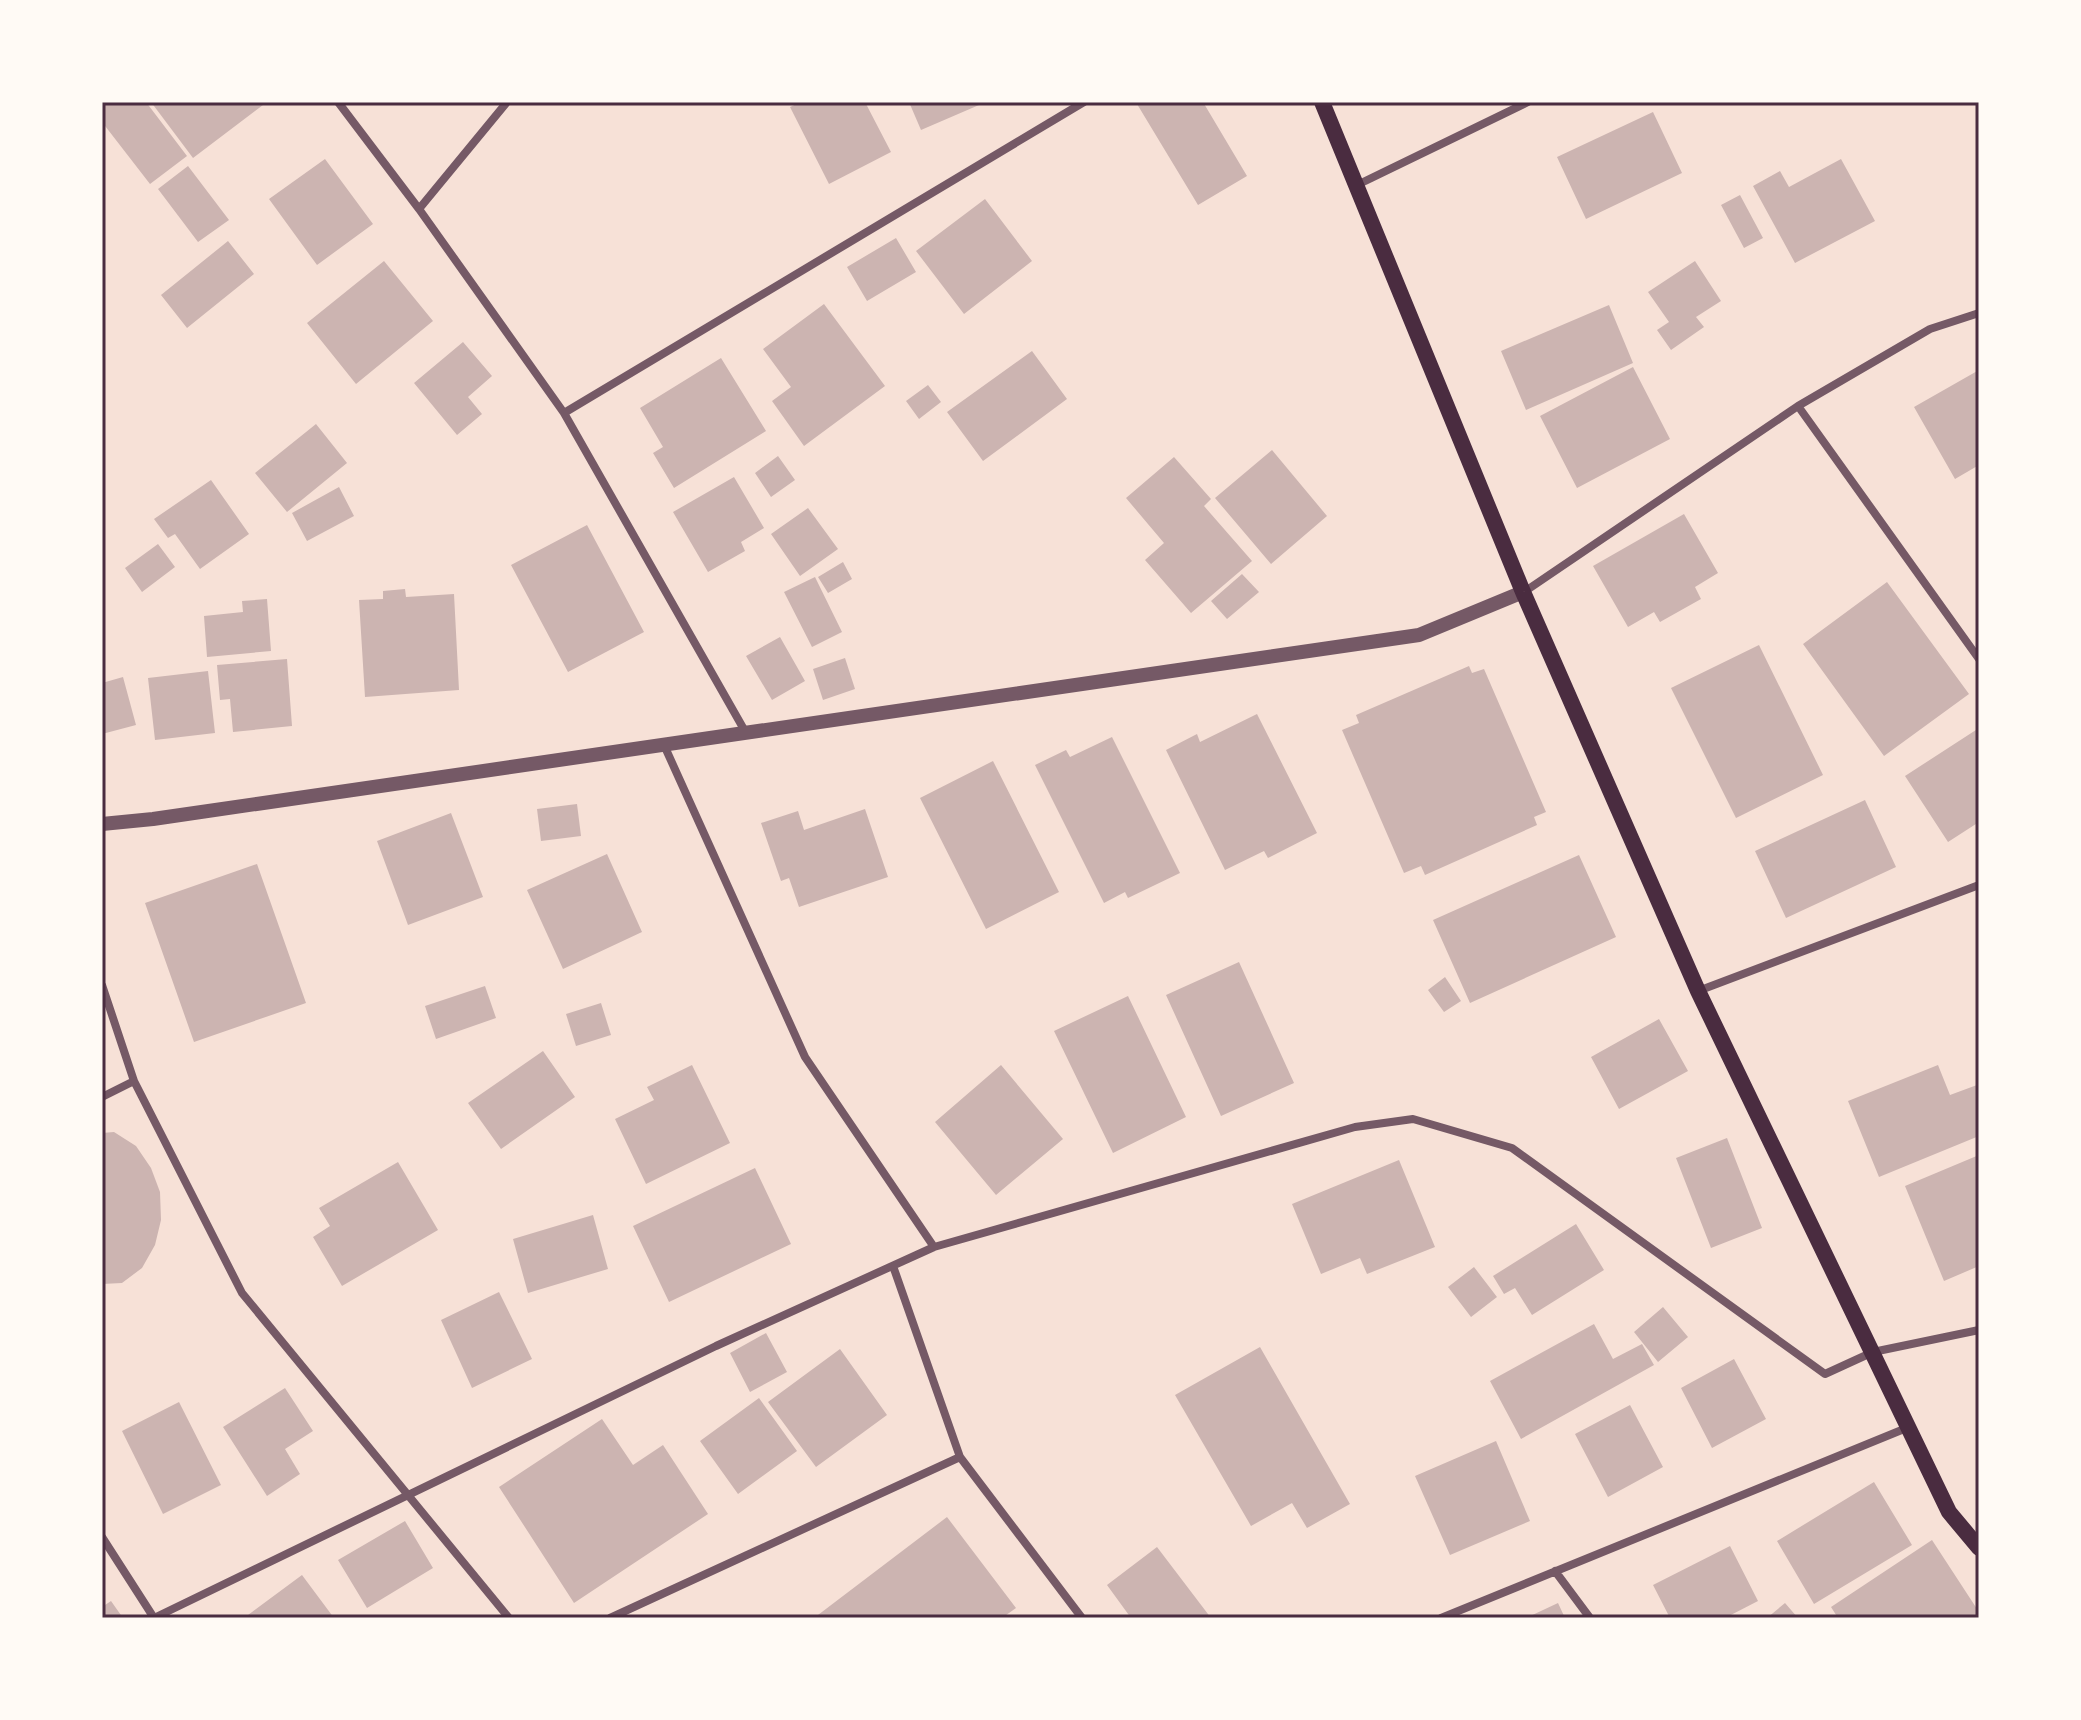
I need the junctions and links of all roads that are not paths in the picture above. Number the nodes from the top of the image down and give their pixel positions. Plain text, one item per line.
1 (338, 102) edge
2 (507, 102) edge
3 (1084, 102) edge
4 (1322, 102) edge
5 (1528, 102) edge
6 (1357, 185) junction
7 (419, 209) junction
8 (1979, 313) edge
9 (1798, 406) junction
10 (564, 413) junction
11 (1523, 592) junction
12 (1979, 659) edge
13 (746, 733) junction
14 (664, 745) junction
15 (102, 824) edge
16 (1979, 885) edge
17 (102, 985) edge
18 (1698, 991) junction
19 (134, 1081) junction
20 (102, 1097) edge
21 (934, 1247) junction
22 (893, 1266) junction
23 (1979, 1330) edge
24 (1873, 1352) junction
25 (1909, 1427) junction
26 (960, 1457) junction
27 (407, 1496) junction
28 (102, 1537) edge
29 (1979, 1548) edge
30 (1555, 1571) junction
31 (509, 1618) edge
32 (610, 1618) edge
33 (1082, 1618) edge
34 (1441, 1618) edge
35 (1590, 1618) edge

1 - 7 street
2 - 7 street
3 - 10 street
4 - 6 main road
5 - 6 street
6 - 11 main road
7 - 10 street
8 - 9 street
9 - 11 street
9 - 12 street
10 - 13 street
11 - 13 street
11 - 18 main road
13 - 14 street
14 - 15 street
14 - 21 street
16 - 18 street
17 - 19 street
18 - 24 main road
19 - 20 street
19 - 27 street
21 - 22 street
21 - 24 street
22 - 26 street
22 - 27 street
23 - 24 street
24 - 25 main road
25 - 29 main road
25 - 30 street
26 - 32 street
26 - 33 street
27 - 28 street
27 - 31 street
30 - 34 street
30 - 35 street

